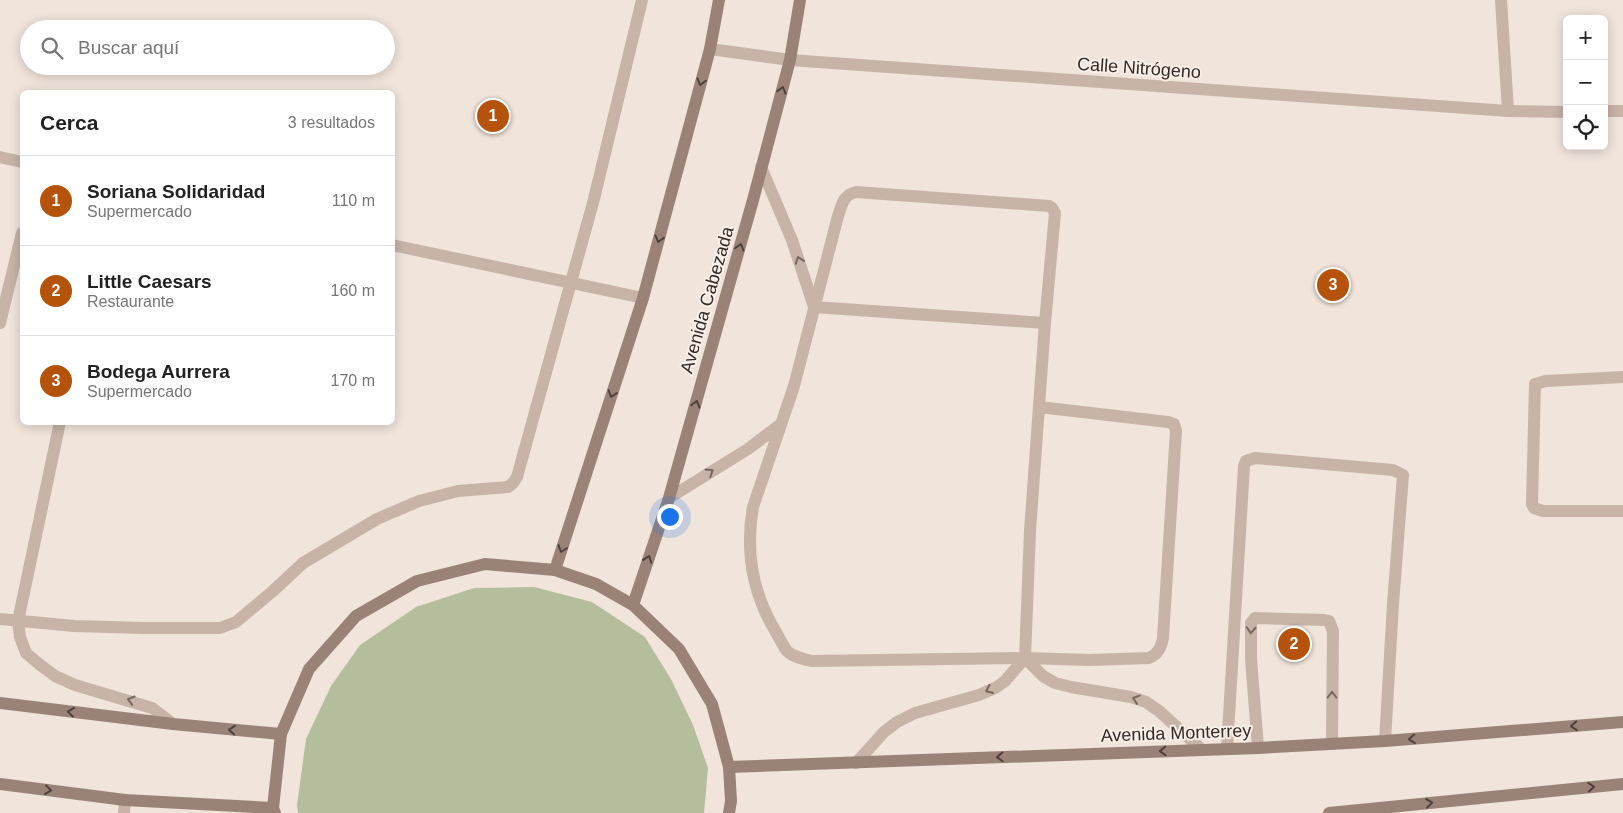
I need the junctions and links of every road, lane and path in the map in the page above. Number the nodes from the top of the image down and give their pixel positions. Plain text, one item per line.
1 (642, 0) edge
2 (719, 0) edge
3 (800, 0) edge
4 (1502, 0) edge
5 (710, 49) junction
6 (790, 60) junction
7 (1508, 111) junction
8 (1608, 111) edge
9 (1623, 111) edge
10 (1563, 112) edge
11 (0, 157) edge
12 (20, 162) edge
13 (761, 167) junction
14 (20, 241) edge
15 (395, 246) edge
16 (571, 282) junction
17 (643, 298) junction
18 (814, 307) junction
19 (0, 323) edge
20 (1045, 323) junction
21 (1623, 377) edge
22 (1039, 407) junction
23 (781, 424) junction
24 (59, 425) edge
25 (669, 498) junction
26 (1623, 511) edge
27 (555, 570) junction
28 (633, 605) junction
29 (0, 620) edge
30 (18, 621) junction
31 (1025, 658) junction
32 (0, 703) edge
33 (1623, 722) edge
34 (172, 724) junction
35 (281, 734) junction
36 (1386, 741) junction
37 (1332, 744) junction
38 (1258, 748) junction
39 (1201, 749) junction
40 (1227, 749) junction
41 (856, 763) junction
42 (729, 767) junction
43 (0, 784) edge
44 (1623, 784) edge
45 (125, 800) junction
46 (274, 810) edge
47 (124, 813) edge
48 (729, 813) edge
49 (1328, 813) edge

1 - 16 street
2 - 5 main road
3 - 6 main road, Avenida Cabezada
4 - 7 street
5 - 6 street, Calle Nitrógeno
5 -> 17 main road
6 - 7 street, Calle Nitrógeno
13 -> 6 main road, Avenida Cabezada
7 - 10 street, Calle Nitrógeno
8 - 9 street
11 - 12 street
18 -> 13 street
25 -> 13 main road, Avenida Cabezada
14 - 19 street
15 - 16 street
16 - 17 street
16 - 30 street
17 -> 27 main road
18 - 20 street
18 - 20 street
18 - 23 street
20 - 22 street
21 - 26 street
22 - 31 street
22 - 31 street
25 -> 23 street
23 - 31 street
24 - 30 street
28 -> 25 main road, Avenida Cabezada
27 - 28 main road
27 - 35 main road
28 - 42 main road
29 - 30 street
34 -> 30 street
39 -> 31 street
31 -> 41 street
34 -> 32 main road
33 -> 36 main road, Avenida Monterrey
35 -> 34 main road
35 - 46 main road
36 - 37 main road, Avenida Monterrey
36 - 40 street
37 - 38 main road, Avenida Monterrey
37 -> 38 street
38 - 40 main road, Avenida Monterrey
39 - 40 main road, Avenida Monterrey
39 -> 41 main road, Avenida Monterrey
41 - 42 main road, Avenida Monterrey
42 - 48 main road
43 -> 45 main road
49 -> 44 main road
45 - 46 main road
45 - 47 street

